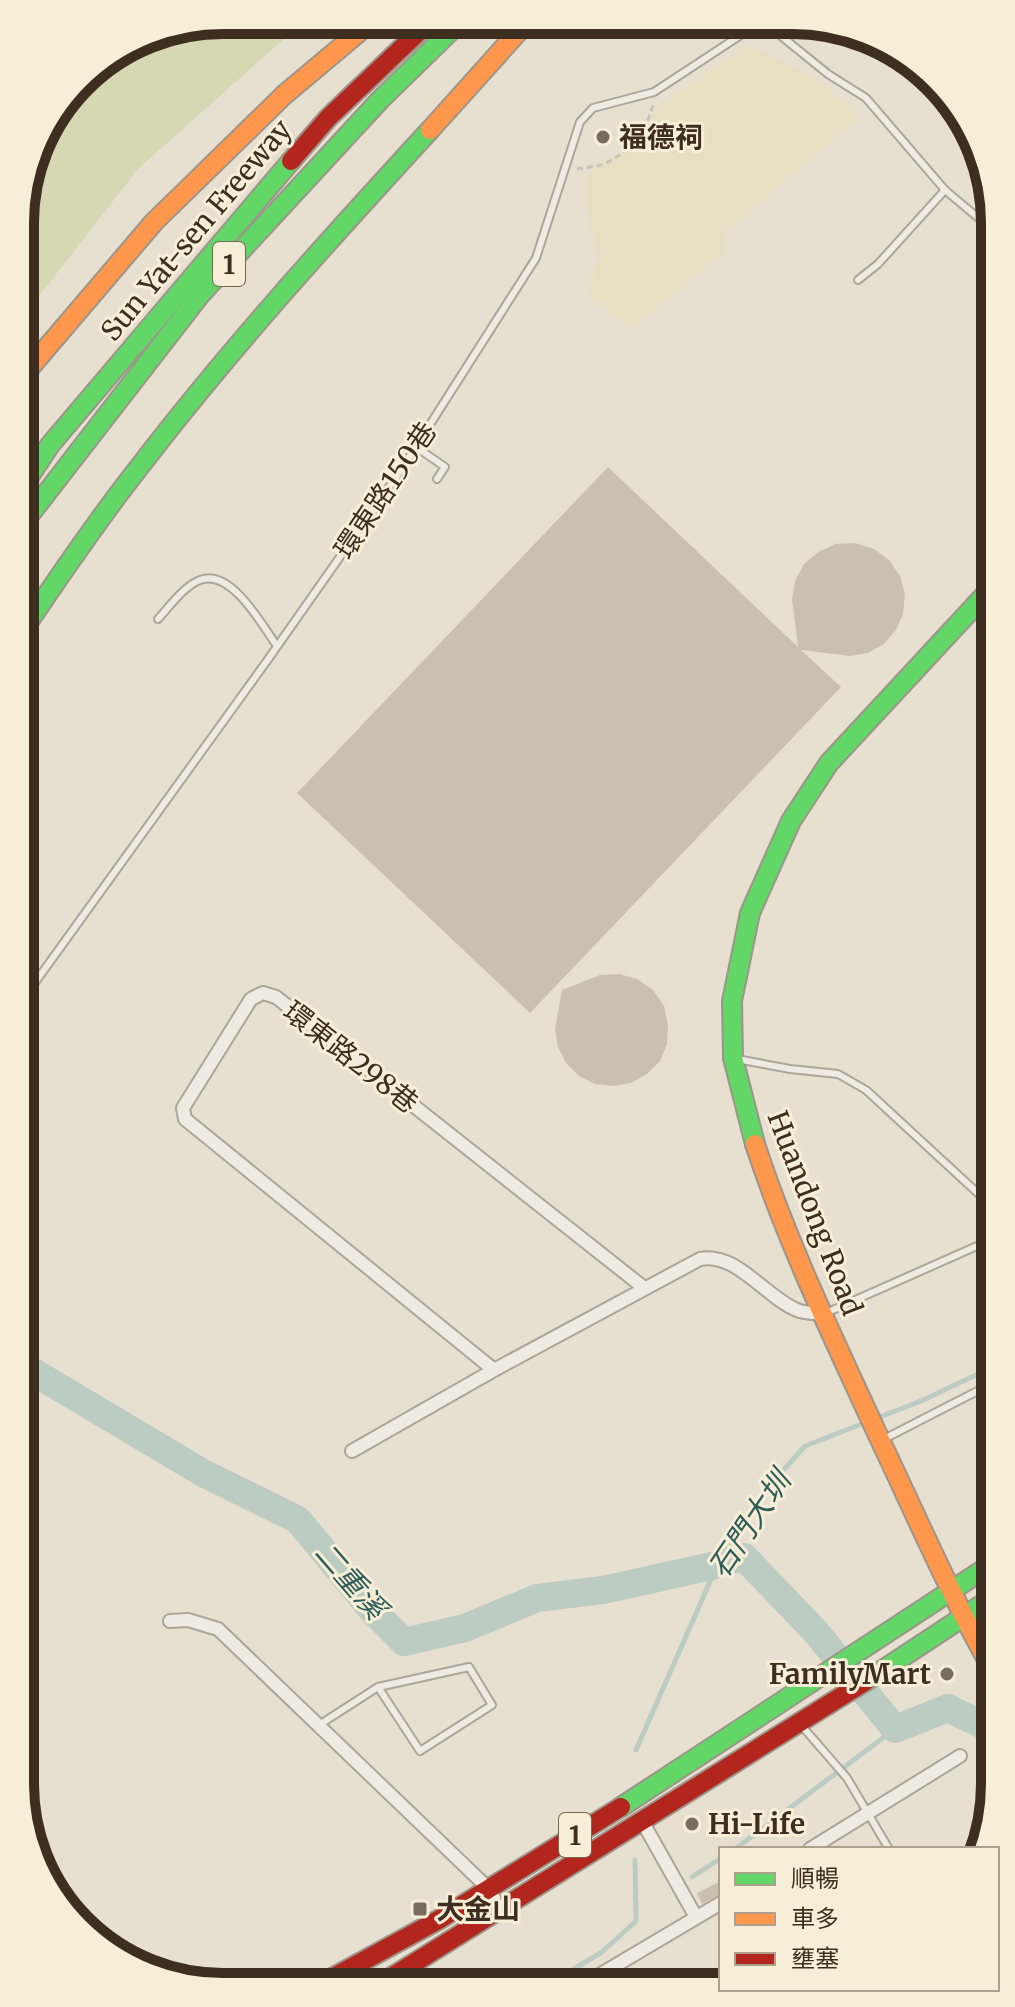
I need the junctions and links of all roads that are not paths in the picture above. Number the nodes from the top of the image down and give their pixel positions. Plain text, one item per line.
1 (357, 34) edge
2 (416, 34) edge
3 (448, 34) edge
4 (516, 34) edge
5 (745, 34) edge
6 (776, 34) edge
7 (945, 190) junction
8 (981, 220) edge
9 (858, 280) dead end
10 (34, 363) edge
11 (416, 447) junction
12 (34, 469) edge
13 (437, 479) dead end
14 (34, 509) edge
15 (981, 599) edge
16 (34, 615) edge
17 (158, 619) dead end
18 (277, 646) junction
19 (34, 984) edge
20 (733, 1058) junction
21 (981, 1196) edge
22 (981, 1244) edge
23 (643, 1287) junction
24 (822, 1314) junction
25 (494, 1370) junction
26 (981, 1388) edge
27 (878, 1436) junction
28 (352, 1451) dead end
29 (981, 1571) edge
30 (950, 1591) junction
31 (981, 1605) edge
32 (963, 1617) junction
33 (170, 1621) dead end
34 (981, 1649) edge
35 (378, 1687) junction
36 (799, 1723) junction
37 (319, 1725) junction
38 (960, 1756) dead end
39 (867, 1814) junction
40 (642, 1821) junction
41 (813, 1847) edge
42 (888, 1847) edge
43 (489, 1889) junction
44 (719, 1904) edge
45 (501, 1911) junction
46 (696, 1917) junction
47 (414, 1964) junction
48 (344, 1973) edge
49 (399, 1973) edge
50 (420, 1973) edge
51 (603, 1973) edge

1 - 10 main road
2 - 12 main road, Sun Yat-sen Freeway / 1
3 - 14 main road, Sun Yat-sen Freeway / 1
4 - 16 main road, 1
5 - 11 lane, 環東路150巷
6 - 7 lane, 環東路150巷
7 - 8 lane, 環東路150巷
7 - 9 lane
11 - 13 lane
11 - 18 lane, 環東路150巷
15 - 20 main road, Huandong Road
17 - 18 lane
18 - 19 lane, 環東路150巷
20 - 21 lane
20 - 24 main road, Huandong Road
22 - 24 lane
23 - 24 street
23 - 25 street
23 - 25 street, 環東路298巷
24 - 27 main road, Huandong Road
25 - 28 street
26 - 27 lane
27 - 30 main road, Huandong Road
29 - 30 main road, 1
30 - 32 main road, Huandong Road
30 - 43 main road, 1
31 - 32 main road, 1
32 - 34 main road, Huandong Road
32 - 36 main road, 1
33 - 37 street
35 - 35 lane
35 - 37 lane
36 - 39 lane
36 - 40 main road, 1
37 - 43 street
38 - 39 street
39 - 41 street
39 - 42 lane
40 - 45 main road, 1
40 - 46 street
43 - 45 street
43 - 48 main road, 1
44 - 46 street
45 - 47 main road, 1
46 - 51 street
47 - 49 main road, 1
47 - 50 lane

